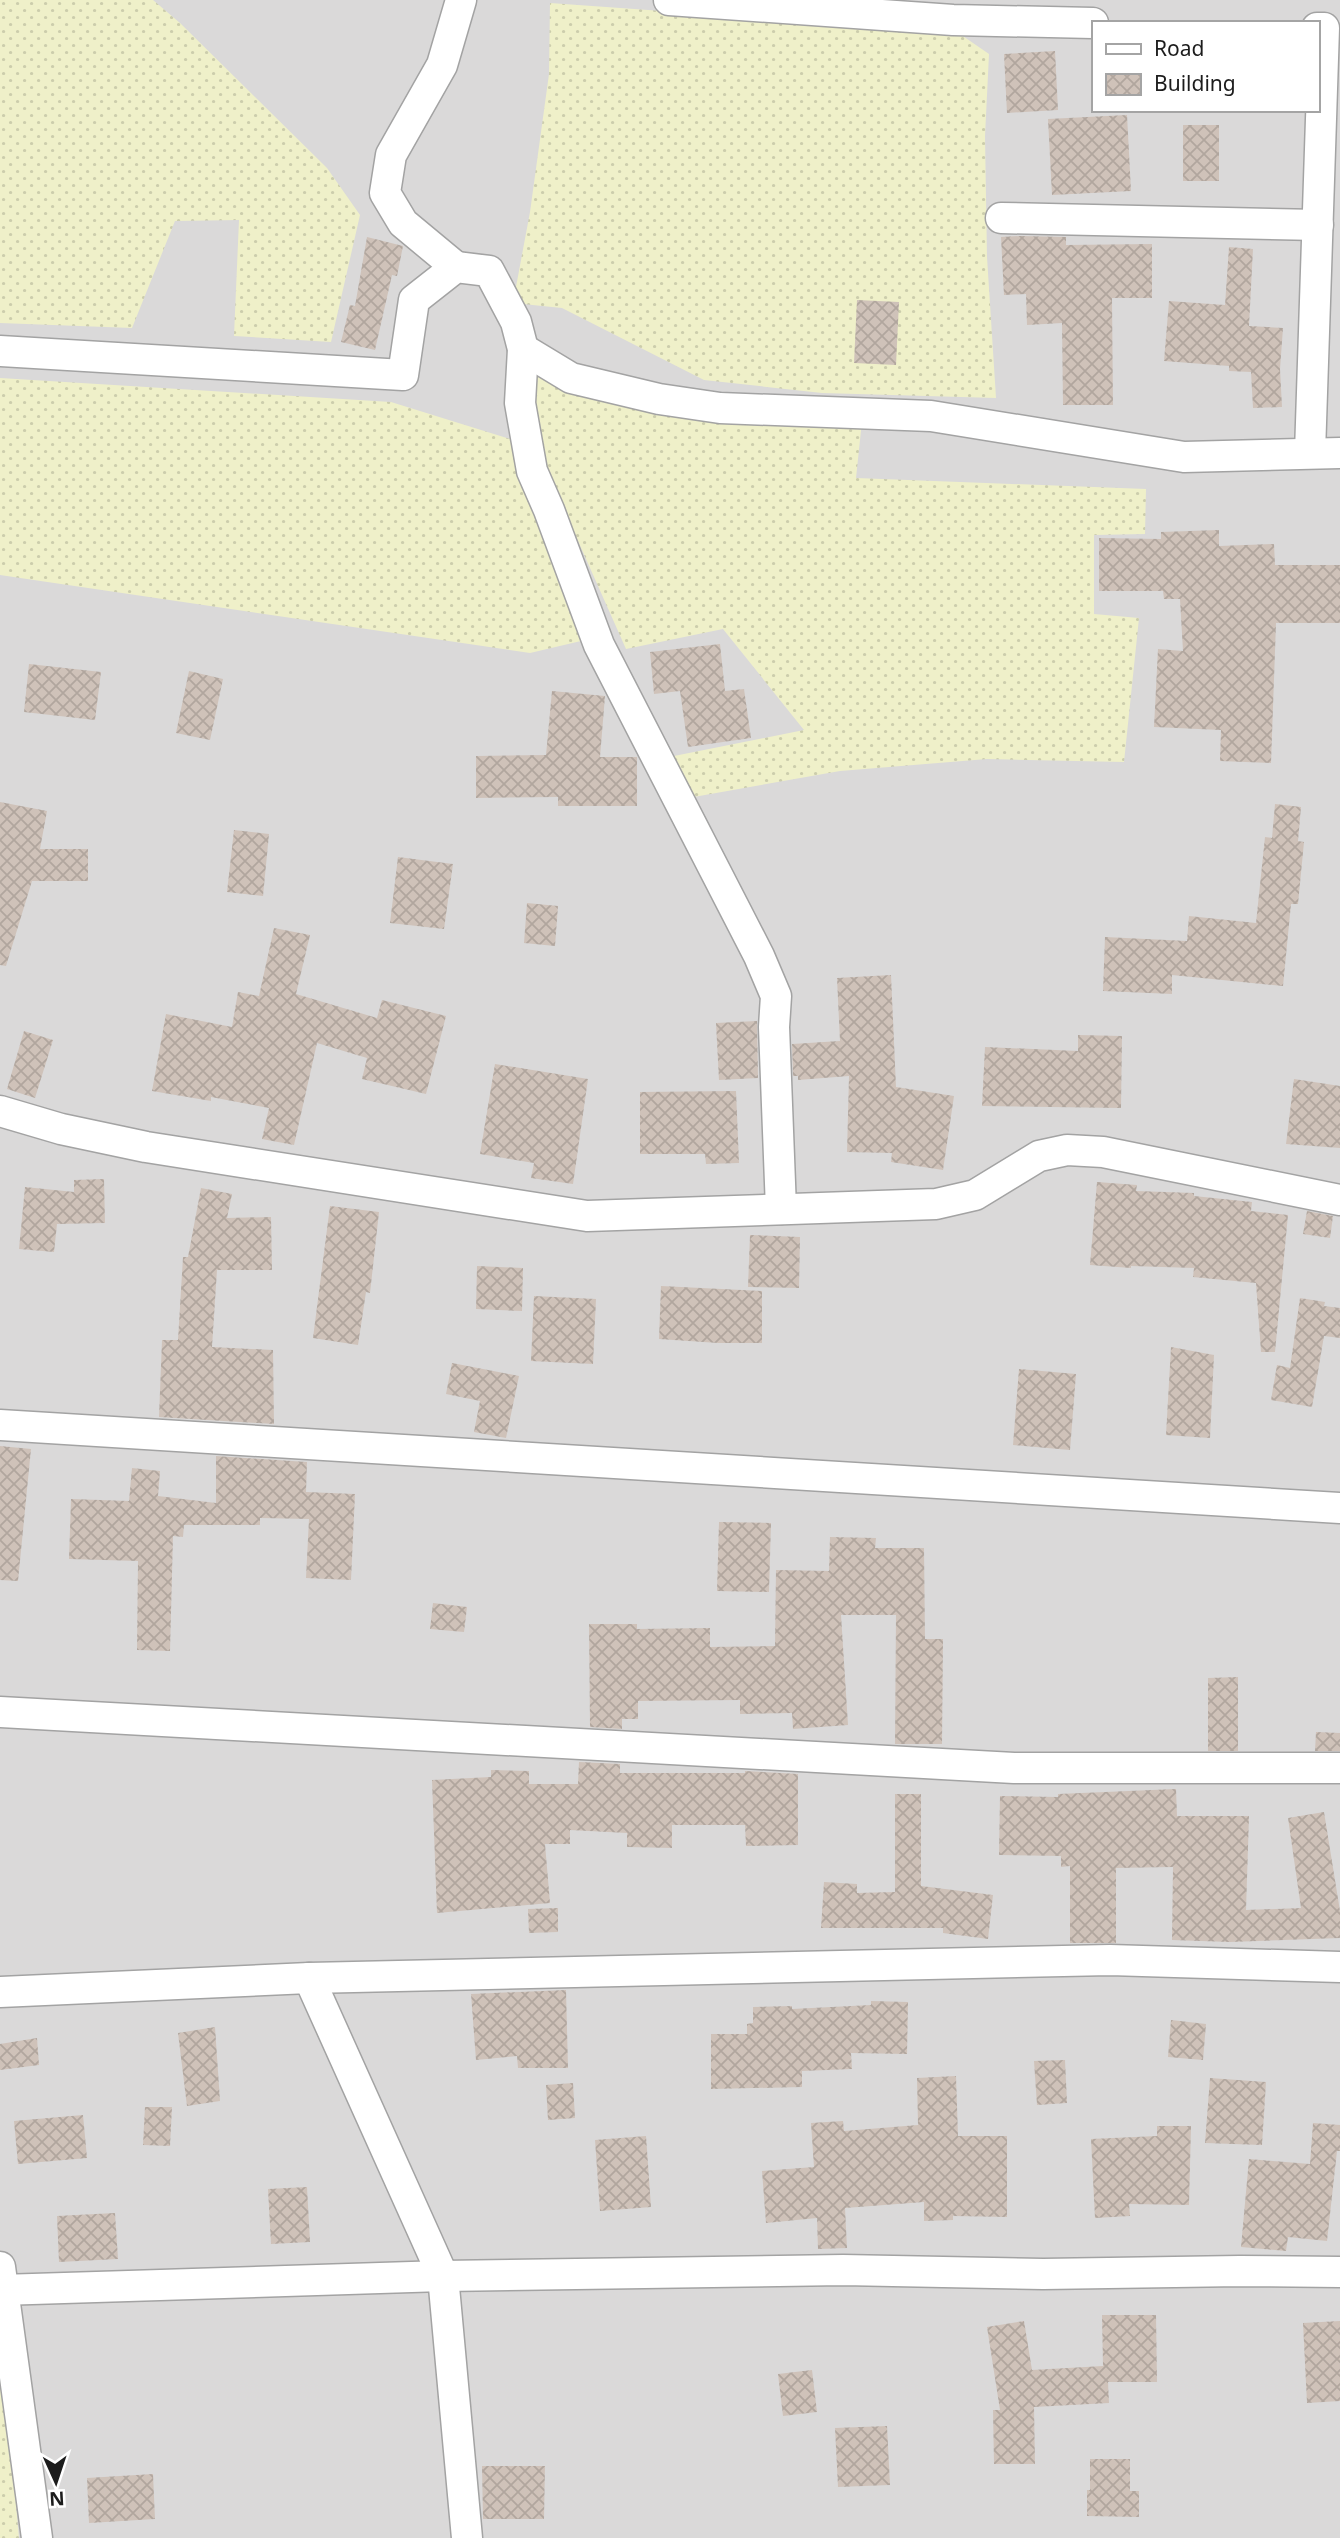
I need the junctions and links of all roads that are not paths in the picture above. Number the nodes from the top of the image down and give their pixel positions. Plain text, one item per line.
1 (461, 0) edge
2 (669, 0) edge
3 (1092, 23) edge
4 (1319, 28) edge
5 (1002, 218) dead end
6 (1318, 225) junction
7 (456, 267) junction
8 (523, 349) junction
9 (0, 351) edge
10 (1310, 453) junction
11 (1340, 453) edge
12 (0, 1111) edge
13 (1340, 1200) edge
14 (781, 1209) junction
15 (0, 1425) edge
16 (1340, 1508) edge
17 (0, 1712) edge
18 (1340, 1768) edge
19 (1340, 1966) edge
20 (309, 1978) junction
21 (0, 1992) edge
22 (1340, 2272) edge
23 (443, 2276) junction
24 (1, 2282) edge
25 (37, 2538) edge
26 (467, 2538) edge

1 - 7 street
2 - 3 street
4 - 6 street
5 - 6 street
6 - 10 street
7 - 8 street
7 - 9 street
8 - 10 street
8 - 14 street
10 - 11 street
12 - 14 street
13 - 14 street
15 - 16 street
17 - 18 street
19 - 20 street
20 - 21 street
20 - 23 street
22 - 23 street
23 - 24 street
23 - 26 street
24 - 25 street

